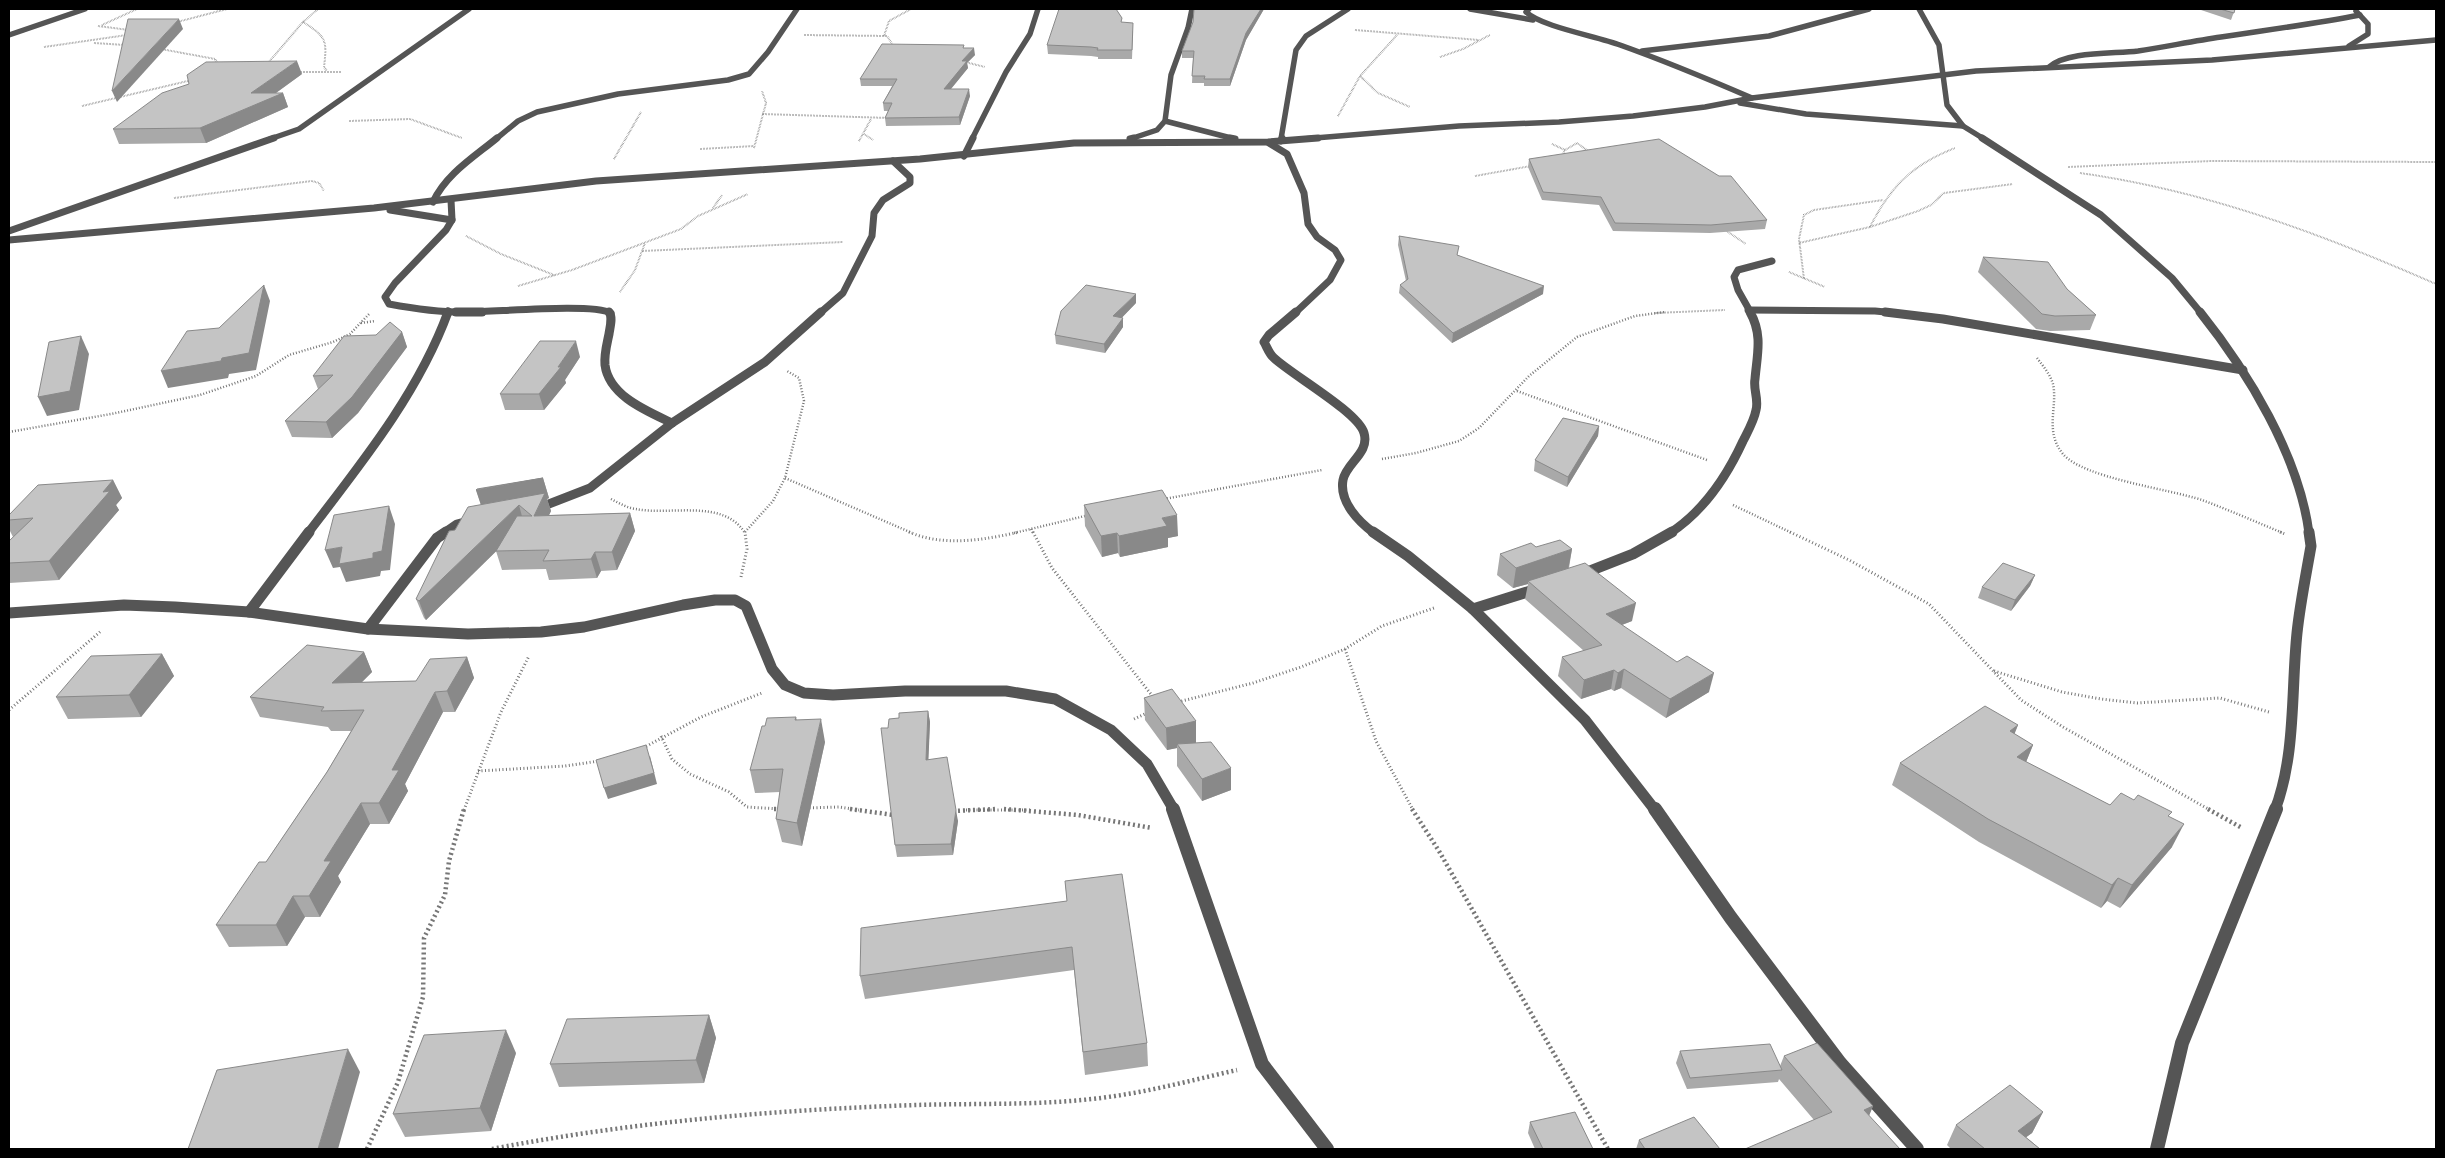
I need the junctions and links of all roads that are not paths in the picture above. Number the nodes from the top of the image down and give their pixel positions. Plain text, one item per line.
1 (85, 9) edge
2 (469, 9) edge
3 (797, 9) edge
4 (1038, 9) edge
5 (1192, 9) edge
6 (1348, 9) edge
7 (1470, 9) edge
8 (1520, 9) edge
9 (1528, 9) edge
10 (1869, 9) edge
11 (1919, 9) edge
12 (2354, 9) edge
13 (2360, 14) junction
14 (1539, 21) junction
15 (9, 35) edge
16 (2436, 40) edge
17 (2346, 48) junction
18 (1640, 51) junction
19 (2049, 67) junction
20 (1944, 75) junction
21 (1752, 98) junction
22 (1734, 102) junction
23 (1165, 121) junction
24 (1963, 126) junction
25 (1304, 139) junction
26 (1282, 141) junction
27 (1114, 142) junction
28 (1250, 142) junction
29 (1268, 142) junction
30 (1288, 154) junction
31 (964, 156) junction
32 (893, 161) junction
33 (451, 200) junction
34 (434, 202) junction
35 (374, 208) junction
36 (452, 220) junction
37 (9, 231) edge
38 (9, 240) edge
39 (1772, 261) road end
40 (1748, 310) junction
41 (448, 311) junction
42 (2243, 370) junction
43 (672, 423) junction
44 (529, 510) edge
45 (483, 517) edge
46 (1574, 577) edge
47 (1547, 586) edge
48 (1472, 610) junction
49 (249, 612) junction
50 (9, 613) edge
51 (368, 629) junction
52 (1327, 1149) edge
53 (1917, 1149) edge
54 (2157, 1149) edge

1 - 15 street
2 - 37 street
3 - 34 street
4 - 31 street
5 - 23 street
6 - 26 street
7 - 14 street
8 - 9 street
9 - 14 street
10 - 18 street
11 - 20 street
12 - 13 street
13 - 17 street
13 - 19 street
14 - 18 street
16 - 17 street
17 - 19 street
18 - 21 street
19 - 20 street
20 - 21 street
20 - 24 street
21 - 22 street
22 - 24 street
22 - 25 street
23 - 27 street
23 - 28 street
24 - 42 street
25 - 26 street
25 - 30 street
26 - 29 street
27 - 28 street
27 - 31 street
28 - 29 street
29 - 30 street
30 - 48 street
31 - 32 street
32 - 33 street
32 - 43 street
33 - 34 street
33 - 36 street
34 - 35 street
35 - 36 street
35 - 38 street
36 - 41 street
39 - 40 street
40 - 42 street
40 - 46 street
41 - 43 street
41 - 49 street
42 - 54 street
43 - 44 street
45 - 51 street
47 - 48 street
48 - 53 street
49 - 50 street
49 - 51 street
51 - 52 street

